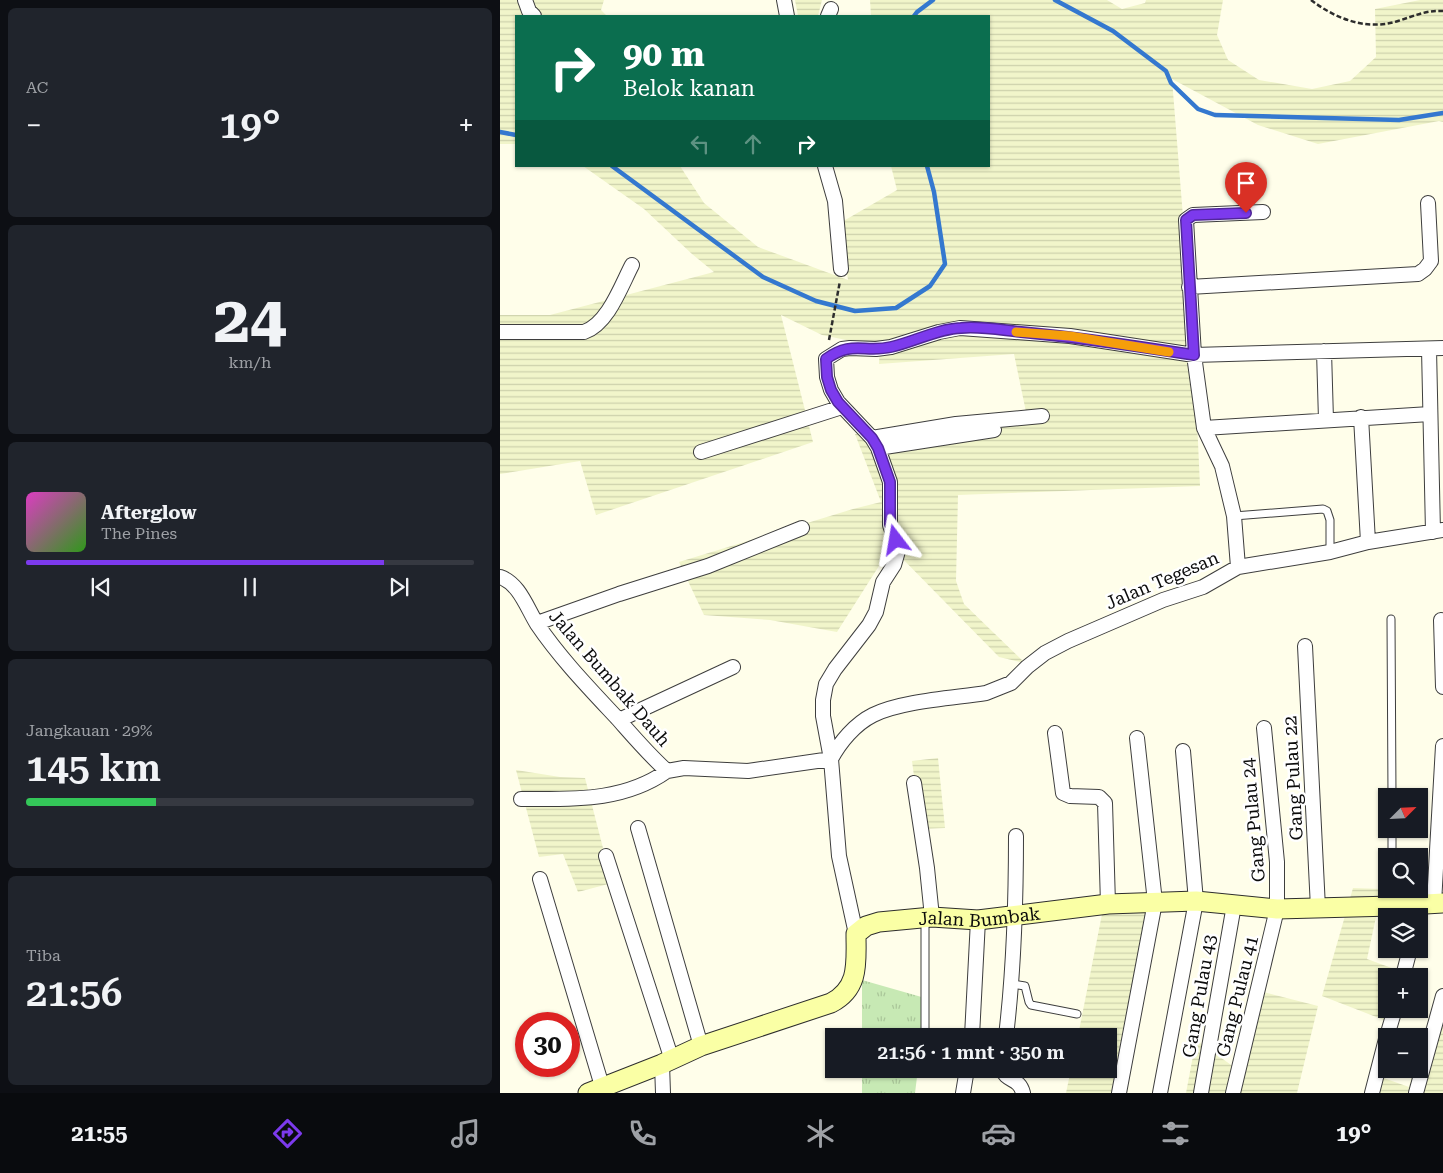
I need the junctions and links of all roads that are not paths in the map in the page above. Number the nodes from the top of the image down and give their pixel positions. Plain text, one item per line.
1 (525, 0) edge
2 (784, 0) edge
3 (533, 15) edge
4 (787, 15) edge
5 (825, 167) edge
6 (1428, 203) dead end
7 (1263, 212) dead end
8 (632, 265) dead end
9 (842, 269) dead end
10 (1190, 287) junction
11 (500, 332) edge
12 (1436, 349) edge
13 (1324, 351) junction
14 (1194, 355) junction
15 (842, 407) junction
16 (1430, 414) junction
17 (1042, 416) dead end
18 (1360, 417) junction
19 (1326, 420) junction
20 (1204, 428) junction
21 (994, 430) dead end
22 (1437, 441) edge
23 (875, 443) junction
24 (701, 452) dead end
25 (1234, 516) junction
26 (802, 528) dead end
27 (1438, 531) edge
28 (1368, 542) junction
29 (1330, 552) junction
30 (1238, 568) junction
31 (500, 577) edge
32 (1391, 618) dead end
33 (1441, 620) dead end
34 (537, 623) junction
35 (1305, 646) dead end
36 (733, 667) dead end
37 (1443, 687) edge
38 (618, 720) junction
39 (1264, 728) dead end
40 (1055, 733) dead end
41 (1137, 738) dead end
42 (1443, 746) edge
43 (1183, 751) dead end
44 (830, 759) junction
45 (667, 771) junction
46 (914, 783) dead end
47 (1392, 788) edge
48 (521, 799) dead end
49 (638, 828) dead end
50 (1016, 836) dead end
51 (606, 856) dead end
52 (540, 879) dead end
53 (1392, 898) edge
54 (1196, 901) junction
55 (1155, 902) junction
56 (1108, 904) junction
57 (1234, 905) junction
58 (1428, 907) edge
59 (1318, 908) junction
60 (1277, 909) junction
61 (1016, 916) junction
62 (928, 917) junction
63 (978, 920) junction
64 (856, 934) junction
65 (1012, 984) junction
66 (1443, 996) edge
67 (1077, 1014) dead end
68 (926, 1028) edge
69 (972, 1028) edge
70 (1007, 1028) edge
71 (701, 1046) junction
72 (667, 1062) junction
73 (1378, 1071) edge
74 (966, 1078) edge
75 (1010, 1078) edge
76 (598, 1091) edge
77 (663, 1093) edge
78 (963, 1093) edge
79 (1023, 1093) edge
80 (1119, 1093) edge
81 (1160, 1093) edge
82 (1201, 1093) edge
83 (1233, 1093) edge
84 (1372, 1093) edge
85 (1416, 1093) edge

1 - 3 street
2 - 4 street
5 - 9 street
6 - 10 street
7 - 10 street, Jalan Tegesan
8 - 11 street
10 - 14 street, Jalan Tegesan
12 - 13 street
12 - 16 street
13 - 14 street
13 - 19 street
14 - 15 street
14 - 20 street, Jalan Tegesan
15 - 23 street
15 - 24 street
16 - 18 street
16 - 22 street
17 - 23 street
18 - 19 street
18 - 28 street
19 - 20 street
20 - 25 street, Jalan Tegesan
21 - 23 street
22 - 27 street
23 - 44 street
25 - 29 lane
25 - 30 street, Jalan Tegesan
26 - 34 street
27 - 28 street
28 - 29 street
29 - 30 street
30 - 44 street, Jalan Tegesan
31 - 34 street, Jalan Bumbak Dauh
32 - 47 lane
33 - 37 street
34 - 38 street, Jalan Bumbak Dauh
35 - 59 street, Gang Pulau 22
36 - 38 street
38 - 45 street, Jalan Bumbak Dauh
39 - 60 street, Gang Pulau 24
40 - 56 street
41 - 55 street
42 - 58 street
43 - 54 street
44 - 45 street, Jalan Bumbak Dauh
44 - 64 street
45 - 48 street
46 - 62 street
49 - 71 street
50 - 61 street
51 - 72 street
52 - 76 street
53 - 58 street, Jalan Bumbak
53 - 59 street, Jalan Bumbak
54 - 55 street, Jalan Bumbak
54 - 57 street, Jalan Bumbak
54 - 81 street
55 - 56 street, Jalan Bumbak
55 - 80 street
56 - 61 street, Jalan Bumbak
57 - 60 street, Jalan Bumbak
57 - 82 street, Gang Pulau 43
59 - 60 street, Jalan Bumbak
60 - 83 street, Gang Pulau 41
61 - 63 street, Jalan Bumbak
61 - 65 street
62 - 63 street, Jalan Bumbak
62 - 64 street, Jalan Bumbak
62 - 68 lane
63 - 69 street
64 - 71 street
65 - 67 lane
65 - 70 street
66 - 85 street
71 - 72 street
72 - 76 street
72 - 77 street
73 - 84 street
74 - 78 street
75 - 79 street

